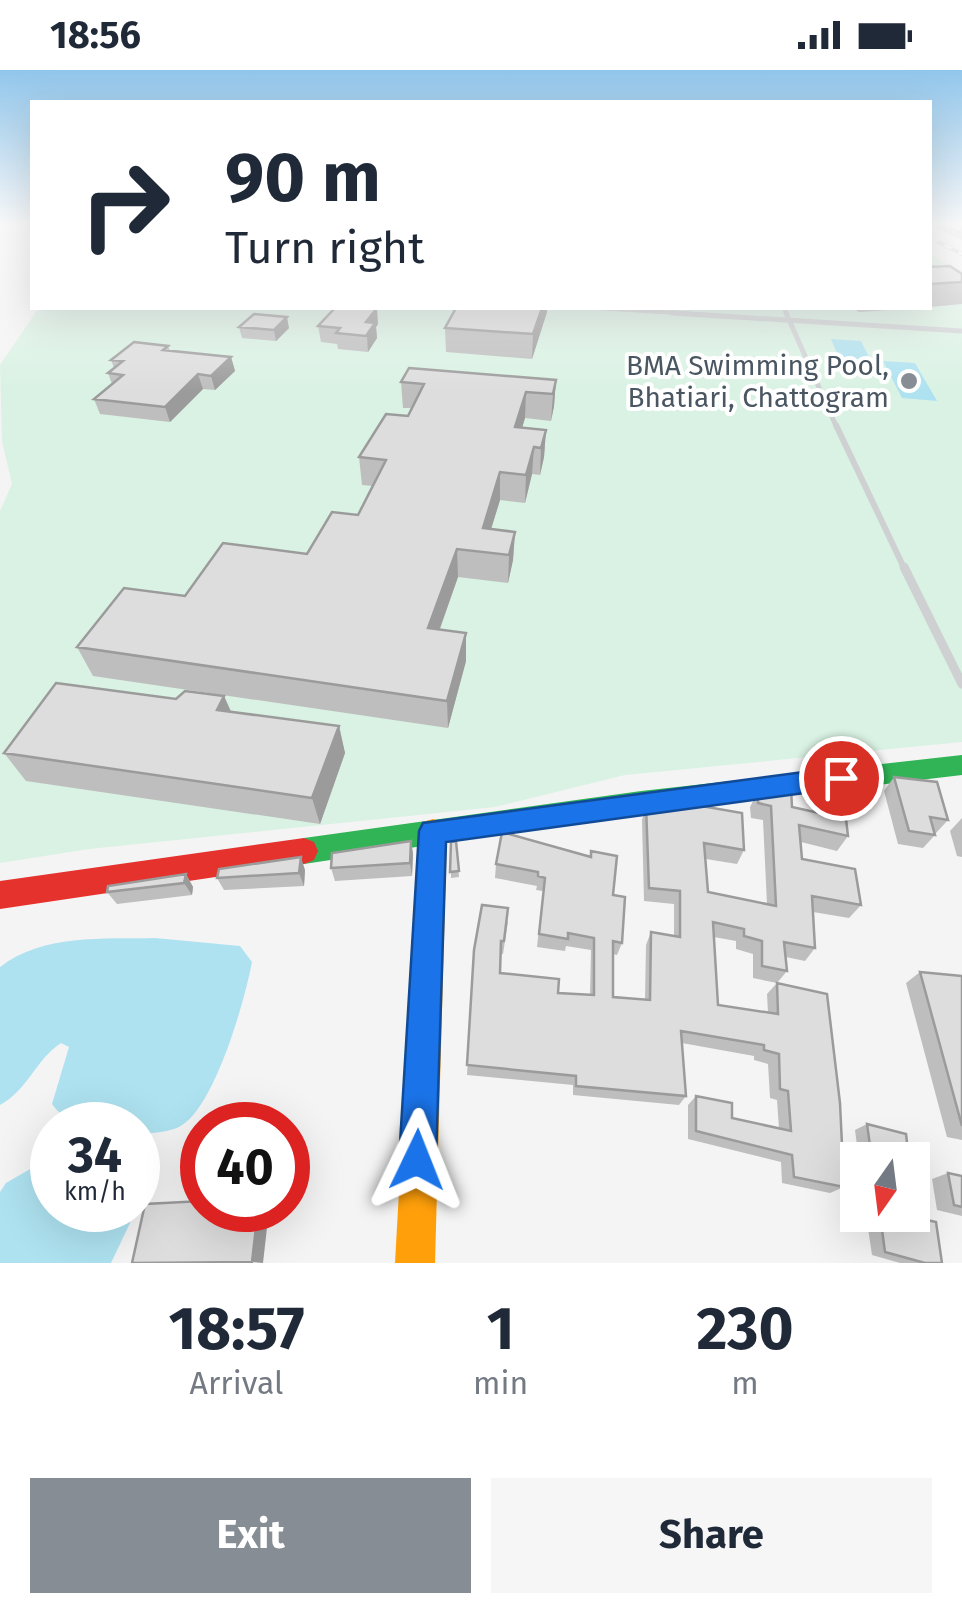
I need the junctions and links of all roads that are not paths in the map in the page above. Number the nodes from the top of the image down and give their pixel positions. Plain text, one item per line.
1 (629, 310) edge
2 (785, 310) edge
3 (792, 320) junction
4 (962, 332) edge
5 (962, 684) edge
6 (962, 765) edge
7 (433, 831) junction
8 (0, 895) edge
9 (415, 1263) edge

1 - 3 lane
2 - 3 lane
3 - 4 lane
3 - 5 lane
6 - 7 main road
7 - 8 main road
7 - 9 main road

